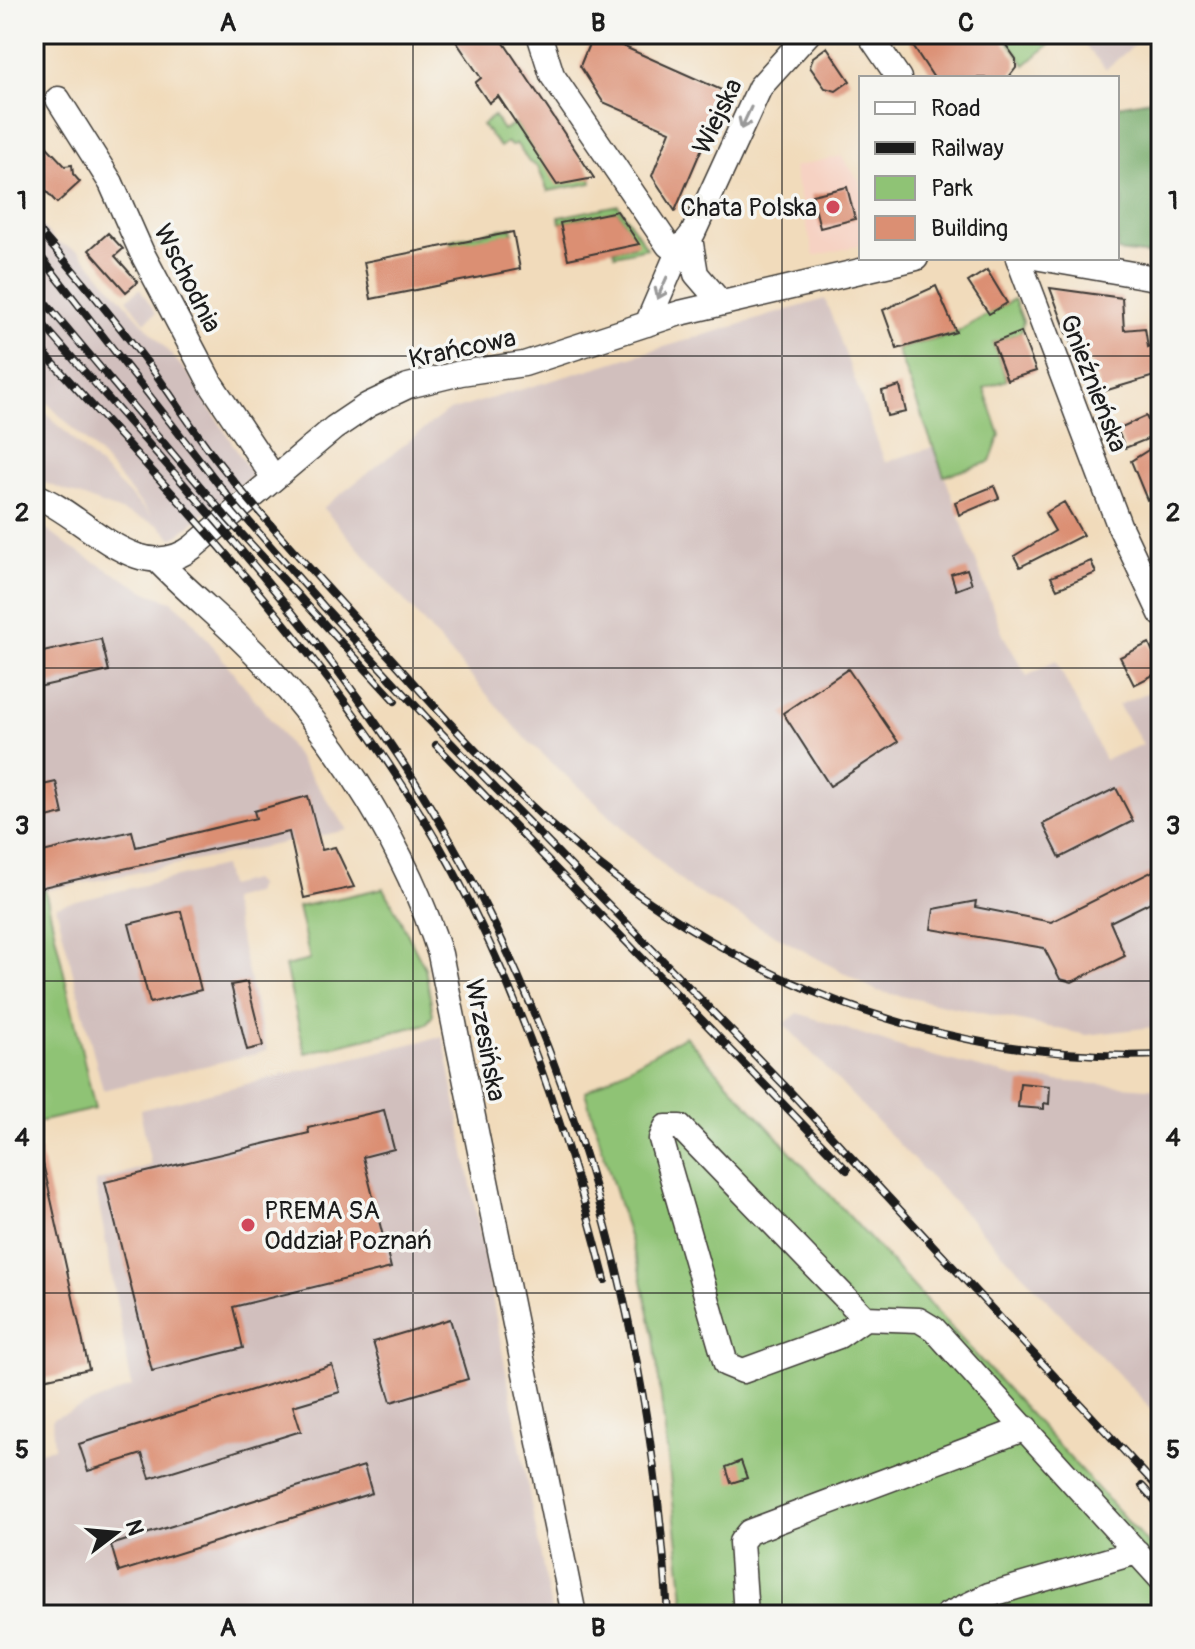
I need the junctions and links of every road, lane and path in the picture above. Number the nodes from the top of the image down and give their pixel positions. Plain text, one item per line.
1 (539, 34) edge
2 (808, 34) edge
3 (869, 34) edge
4 (898, 76) edge
5 (58, 99) dead end
6 (687, 249) junction
7 (907, 260) edge
8 (1019, 260) edge
9 (1052, 260) edge
10 (1161, 279) edge
11 (721, 303) junction
12 (647, 324) junction
13 (274, 478) junction
14 (34, 495) edge
15 (159, 562) junction
16 (1161, 614) edge
17 (865, 1318) junction
18 (1026, 1428) junction
19 (1137, 1552) junction
20 (1161, 1579) edge
21 (574, 1615) edge
22 (746, 1615) edge
23 (947, 1615) edge

1 - 6 street
2 -> 6 street, Wiejska
3 - 4 street
5 - 13 street, Wschodnia
6 - 11 street
6 -> 12 street, Wiejska
7 - 11 street, Krańcowa
8 - 16 street, Gnieźnieńska
9 - 10 street
11 - 12 street, Krańcowa
12 - 13 street, Krańcowa
13 - 15 street, Krańcowa
14 - 15 street
15 - 21 street, Wrzesińska
17 - 17 street
17 - 18 street
18 - 19 street
18 - 22 street
19 - 20 street
19 - 23 street

